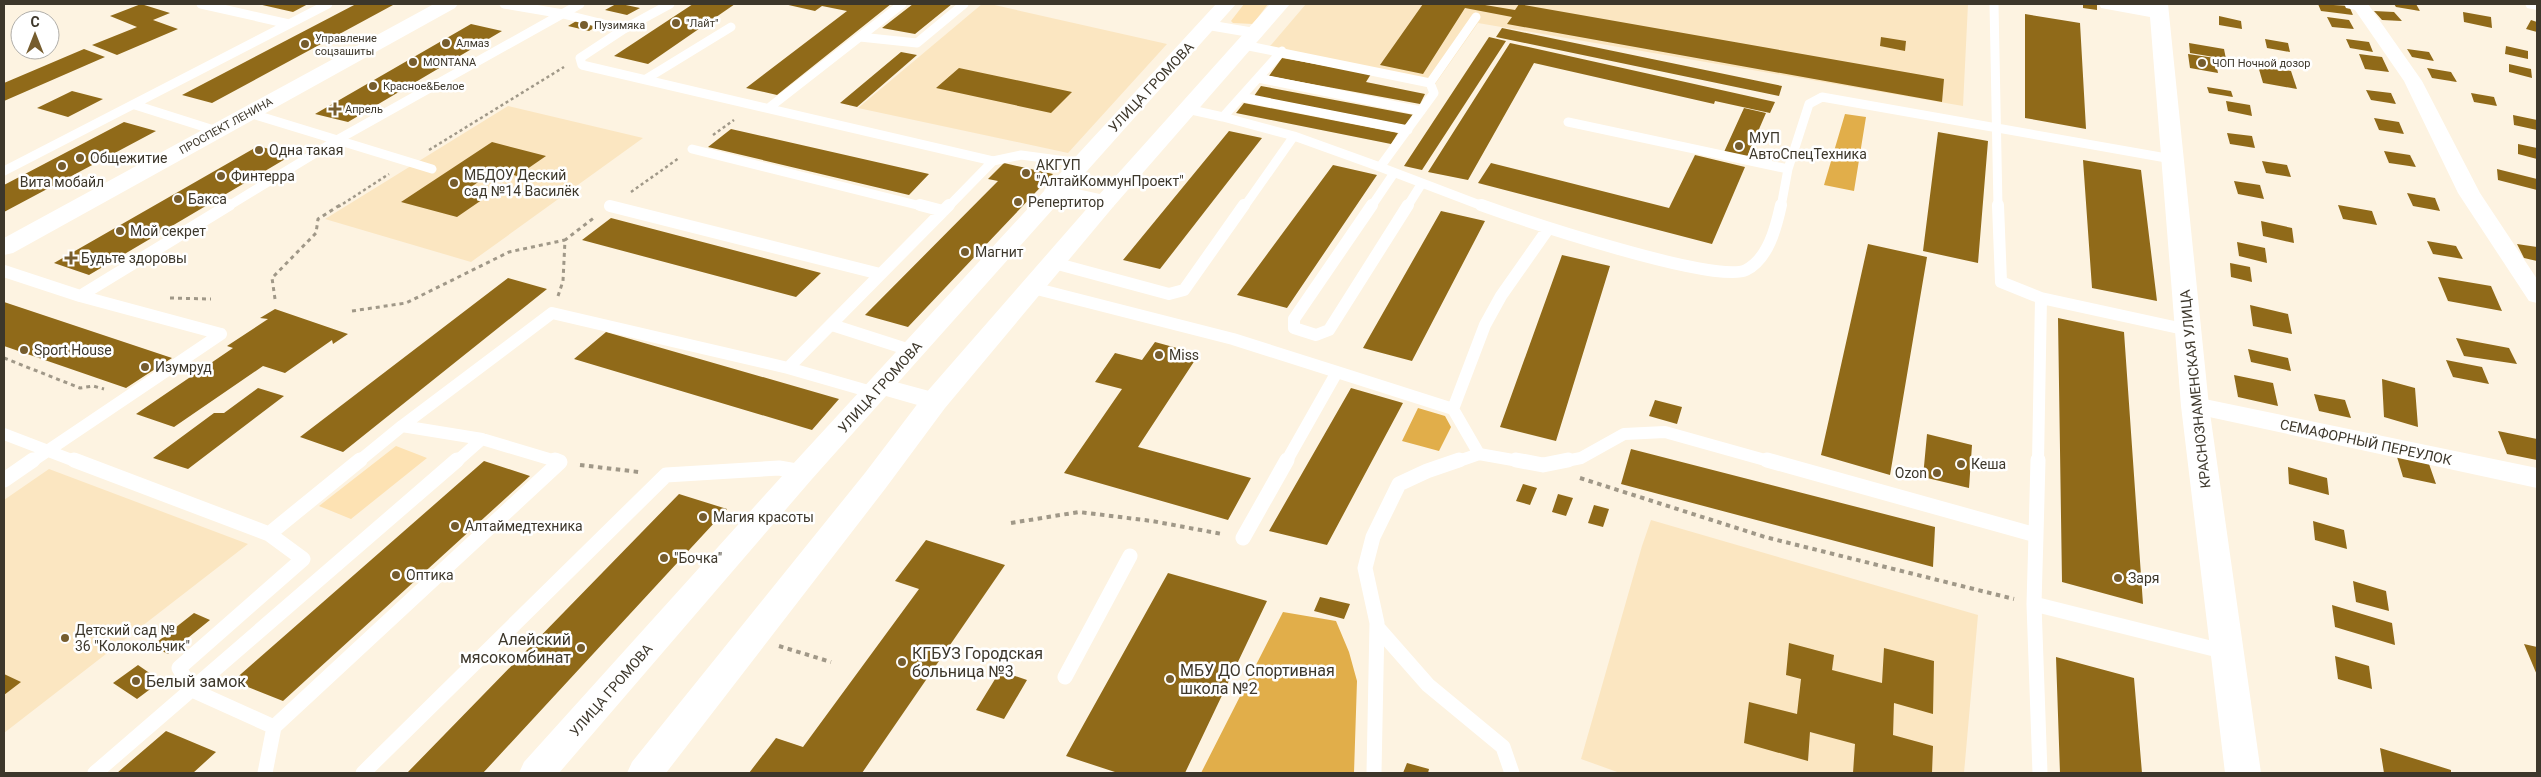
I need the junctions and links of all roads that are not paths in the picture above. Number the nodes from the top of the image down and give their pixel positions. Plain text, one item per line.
1 (201, 4) edge
2 (328, 4) edge
3 (448, 4) edge
4 (504, 4) edge
5 (580, 4) edge
6 (670, 4) edge
7 (902, 4) edge
8 (964, 4) edge
9 (1226, 4) edge
10 (1280, 4) edge
11 (1994, 4) edge
12 (2108, 4) edge
13 (2352, 4) edge
14 (2533, 4) edge
15 (2537, 4) edge
16 (2158, 8) edge
17 (563, 14) junction
18 (1476, 18) dead end
19 (289, 24) junction
20 (1208, 25) junction
21 (731, 26) dead end
22 (624, 30) junction
23 (860, 37) junction
24 (1250, 39) junction
25 (1282, 51) junction
26 (1258, 78) junction
27 (646, 79) junction
28 (1430, 83) junction
29 (1241, 97) junction
30 (135, 105) junction
31 (770, 107) junction
32 (1187, 109) junction
33 (1421, 111) junction
34 (249, 114) junction
35 (1223, 117) junction
36 (1568, 122) dead end
37 (1995, 127) junction
38 (1408, 130) junction
39 (217, 131) junction
40 (1294, 136) junction
41 (337, 140) junction
42 (692, 149) dead end
43 (2172, 159) junction
44 (993, 161) junction
45 (1080, 163) junction
46 (1380, 167) junction
47 (432, 169) dead end
48 (1788, 169) junction
49 (4, 171) edge
50 (1394, 173) junction
51 (1422, 183) junction
52 (1055, 190) junction
53 (1105, 202) junction
54 (610, 206) dead end
55 (943, 211) junction
56 (1548, 229) junction
57 (4, 248) edge
58 (1054, 264) junction
59 (4, 271) edge
60 (880, 274) junction
61 (1033, 288) junction
62 (80, 296) junction
63 (2537, 296) edge
64 (2041, 298) junction
65 (832, 325) junction
66 (2188, 330) junction
67 (913, 351) junction
68 (788, 368) junction
69 (1337, 372) junction
70 (878, 389) junction
71 (935, 402) junction
72 (2195, 406) junction
73 (1453, 409) junction
74 (402, 426) junction
75 (4, 434) edge
76 (482, 439) junction
77 (47, 452) junction
78 (1479, 454) junction
79 (802, 472) junction
80 (2537, 478) edge
81 (4, 480) edge
82 (269, 534) junction
83 (2036, 535) junction
84 (1243, 538) road end
85 (1130, 556) dead end
86 (2034, 604) junction
87 (1377, 627) junction
88 (2227, 653) junction
89 (1065, 677) dead end
90 (192, 690) junction
91 (274, 727) junction
92 (95, 773) edge
93 (265, 773) edge
94 (363, 773) edge
95 (537, 773) edge
96 (645, 773) edge
97 (1374, 773) edge
98 (1512, 773) edge
99 (2040, 773) edge
100 (2243, 773) edge

1 - 19 lane
2 - 19 lane
3 - 34 street, ПРОСПЕКТ ЛЕНИНА
4 - 17 lane
5 - 17 lane
6 - 22 lane
7 - 23 lane
8 - 23 lane
9 - 20 street, УЛИЦА ГРОМОВА
10 - 24 street
11 - 37 lane
12 - 16 street
13 - 63 street
14 - 15 street
16 - 43 street, КРАСНОЗНАМЕНСКАЯ УЛИЦА
17 - 22 lane
17 - 41 lane
18 - 28 lane
19 - 30 lane
20 - 24 street
20 - 45 street, УЛИЦА ГРОМОВА
21 - 27 lane
22 - 27 lane
23 - 31 lane
24 - 25 lane
24 - 32 street
25 - 26 lane
25 - 28 lane
26 - 29 lane
26 - 33 lane
27 - 31 lane
28 - 33 lane
29 - 35 lane
29 - 38 lane
30 - 39 lane
30 - 49 lane
31 - 44 lane
32 - 35 lane
32 - 53 street
33 - 38 lane
34 - 39 street, ПРОСПЕКТ ЛЕНИНА
34 - 41 lane
35 - 40 lane
36 - 48 lane
37 - 43 lane
37 - 48 lane
37 - 64 lane
38 - 46 lane
39 - 57 street, ПРОСПЕКТ ЛЕНИНА
40 - 46 lane
40 - 58 lane
41 - 47 lane
41 - 62 lane
42 - 55 lane
43 - 66 street, КРАСНОЗНАМЕНСКАЯ УЛИЦА
44 - 45 lane
44 - 55 lane
45 - 52 street, УЛИЦА ГРОМОВА
46 - 50 lane
48 - 56 lane
50 - 51 lane
50 - 51 lane
51 - 56 lane
52 - 53 street
52 - 67 street, УЛИЦА ГРОМОВА
53 - 58 street
54 - 60 lane
55 - 60 lane
56 - 73 lane
58 - 61 street
59 - 62 lane
60 - 65 lane
61 - 69 lane
61 - 71 street
62 - 77 lane
64 - 66 lane
64 - 83 lane
65 - 67 lane
65 - 68 lane
66 - 72 street, КРАСНОЗНАМЕНСКАЯ УЛИЦА
67 - 70 street, УЛИЦА ГРОМОВА
68 - 70 lane
68 - 74 lane
69 - 73 lane
69 - 84 lane
70 - 71 street
70 - 79 street, УЛИЦА ГРОМОВА
71 - 96 street
72 - 80 street, СЕМАФОРНЫЙ ПЕРЕУЛОК
72 - 88 street, КРАСНОЗНАМЕНСКАЯ УЛИЦА
73 - 78 lane
74 - 76 lane
74 - 82 lane
75 - 77 lane
76 - 90 lane
76 - 91 lane
77 - 81 lane
77 - 82 lane
78 - 83 lane
78 - 87 lane
79 - 94 lane
79 - 95 street, УЛИЦА ГРОМОВА
82 - 90 lane
83 - 86 lane
85 - 89 lane
86 - 88 lane
86 - 99 lane
87 - 97 lane
87 - 98 lane
88 - 100 street, КРАСНОЗНАМЕНСКАЯ УЛИЦА
90 - 91 lane
90 - 92 lane
91 - 93 lane

